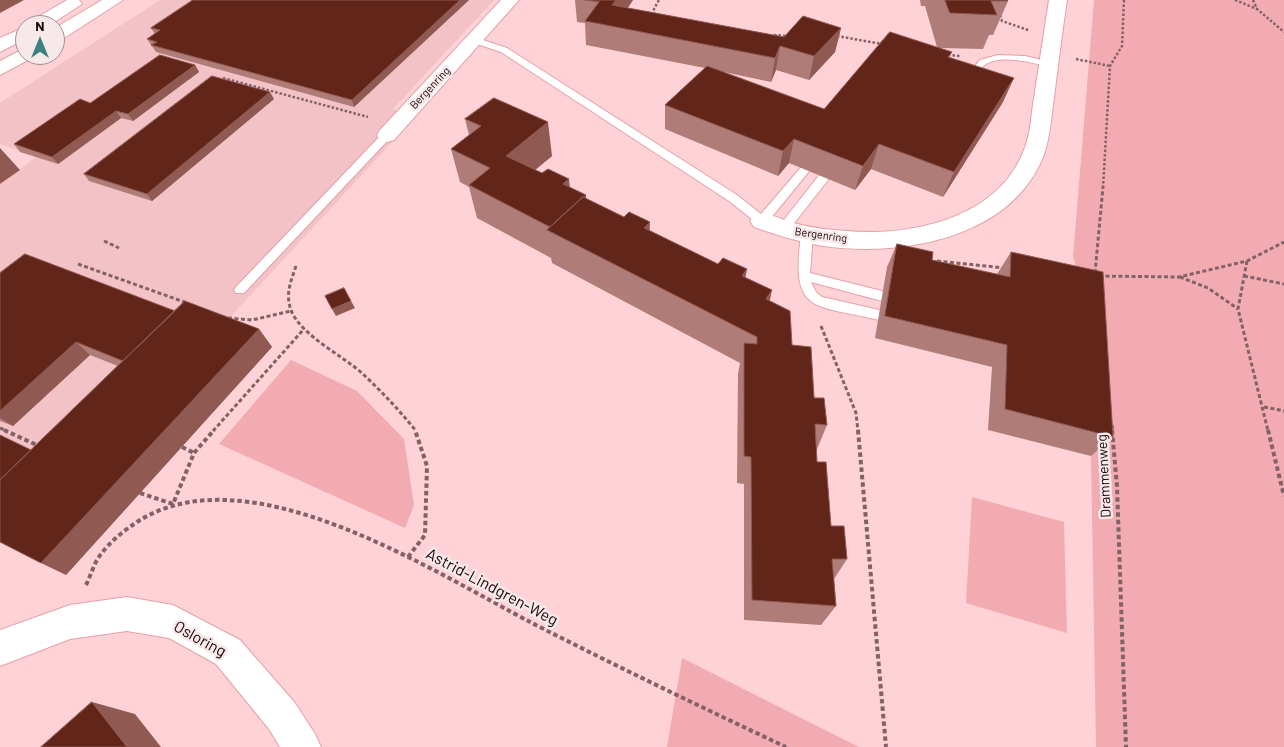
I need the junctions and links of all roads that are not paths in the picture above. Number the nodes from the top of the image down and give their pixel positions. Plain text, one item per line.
1 (81, 0) edge
2 (114, 0) edge
3 (510, 0) edge
4 (1058, 0) edge
5 (55, 15) edge
6 (65, 30) edge
7 (15, 38) edge
8 (474, 40) junction
9 (0, 46) edge
10 (1051, 52) junction
11 (15, 60) edge
12 (0, 69) edge
13 (962, 88) edge
14 (391, 130) joint
15 (797, 151) edge
16 (824, 177) edge
17 (773, 224) junction
18 (807, 234) junction
19 (804, 276) junction
20 (240, 290) dead end
21 (882, 296) dead end
22 (879, 314) dead end
23 (0, 648) edge
24 (302, 747) edge

1 - 5 street
2 - 6 street
3 - 8 street, Bergenring
4 - 10 street, Bergenring
7 - 9 street
8 - 14 street, Bergenring
8 - 17 lane, Bergenring
10 - 13 lane
10 - 18 street, Bergenring
11 - 12 street
14 - 20 lane
15 - 17 lane
16 - 17 lane
17 - 18 street, Bergenring
18 - 19 lane
19 - 21 lane
19 - 22 lane
23 - 24 street, Osloring

